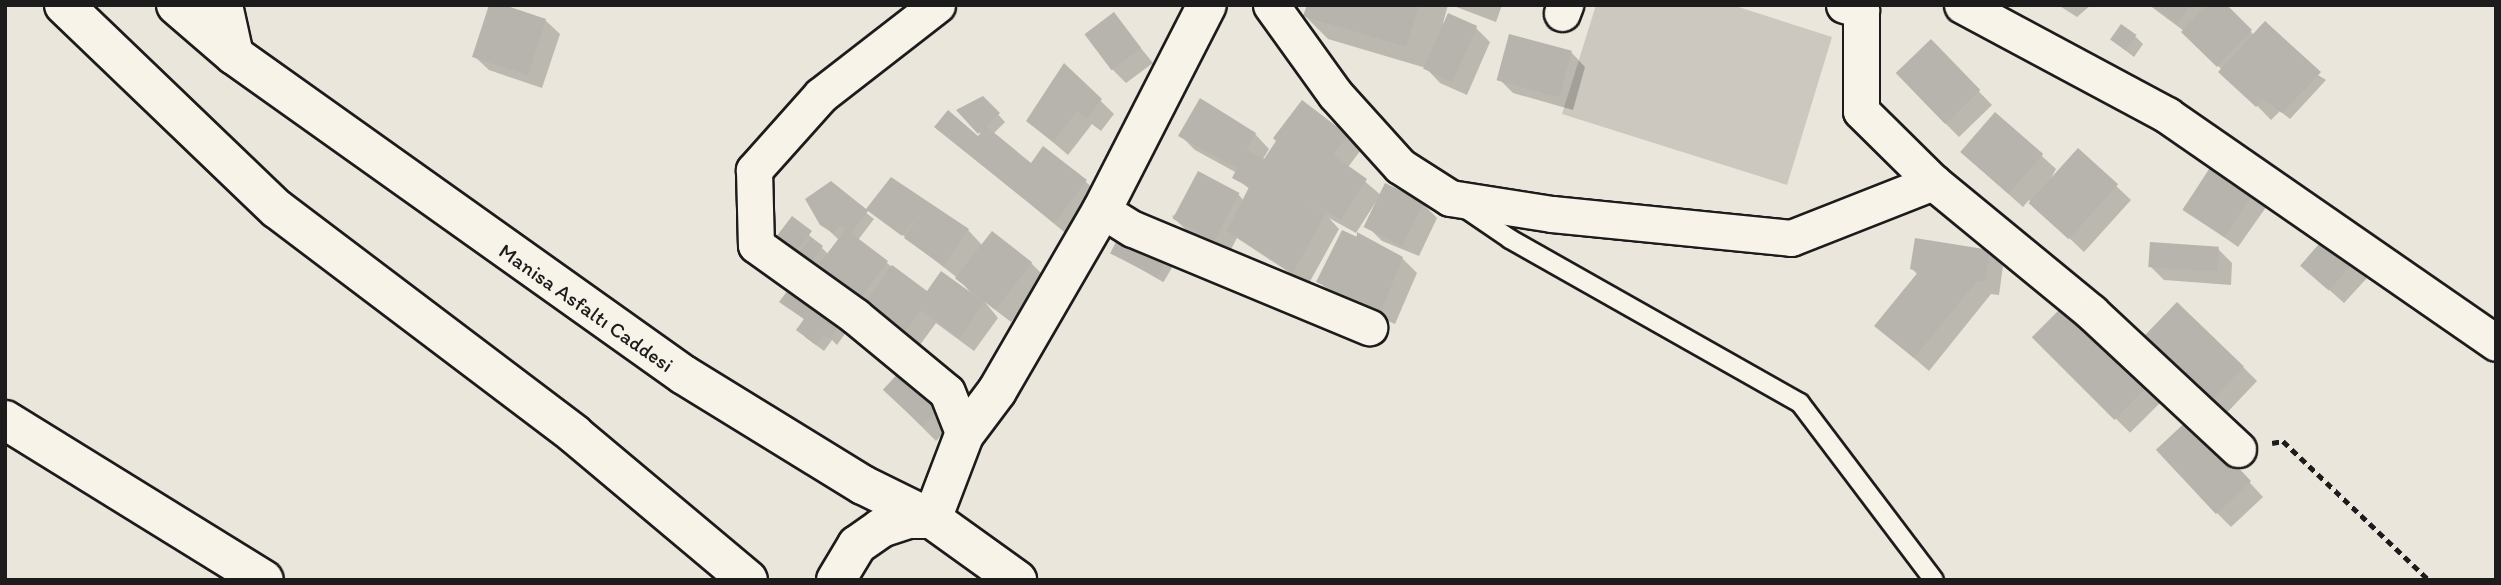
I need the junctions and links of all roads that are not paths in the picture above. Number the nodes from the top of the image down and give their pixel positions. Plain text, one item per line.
1 (64, 5) edge
2 (176, 5) edge
3 (223, 5) edge
4 (937, 5) edge
5 (1208, 5) edge
6 (1271, 5) edge
7 (1844, 5) edge
8 (1962, 5) edge
9 (234, 55) junction
10 (1933, 181) junction
11 (1450, 198) junction
12 (1102, 210) junction
13 (1369, 327) dead end
14 (2496, 343) edge
15 (5, 420) edge
16 (964, 435) junction
17 (2238, 449) road end
18 (932, 519) junction
19 (1012, 578) edge
20 (264, 580) edge
21 (748, 580) edge
22 (836, 580) edge
23 (1934, 580) edge

1 - 21 main road
2 - 9 main road, Manisa Asfaltı Caddesi
3 - 9 main road
4 - 16 street
5 - 12 main road
6 - 11 street
7 - 10 street
8 - 14 street
9 - 18 main road, Manisa Asfaltı Caddesi
10 - 11 street
10 - 17 street
11 - 23 lane
12 - 13 street
12 - 16 main road
15 - 20 main road
16 - 18 main road
18 - 19 main road, Manisa Asfaltı Caddesi
18 - 22 main road

